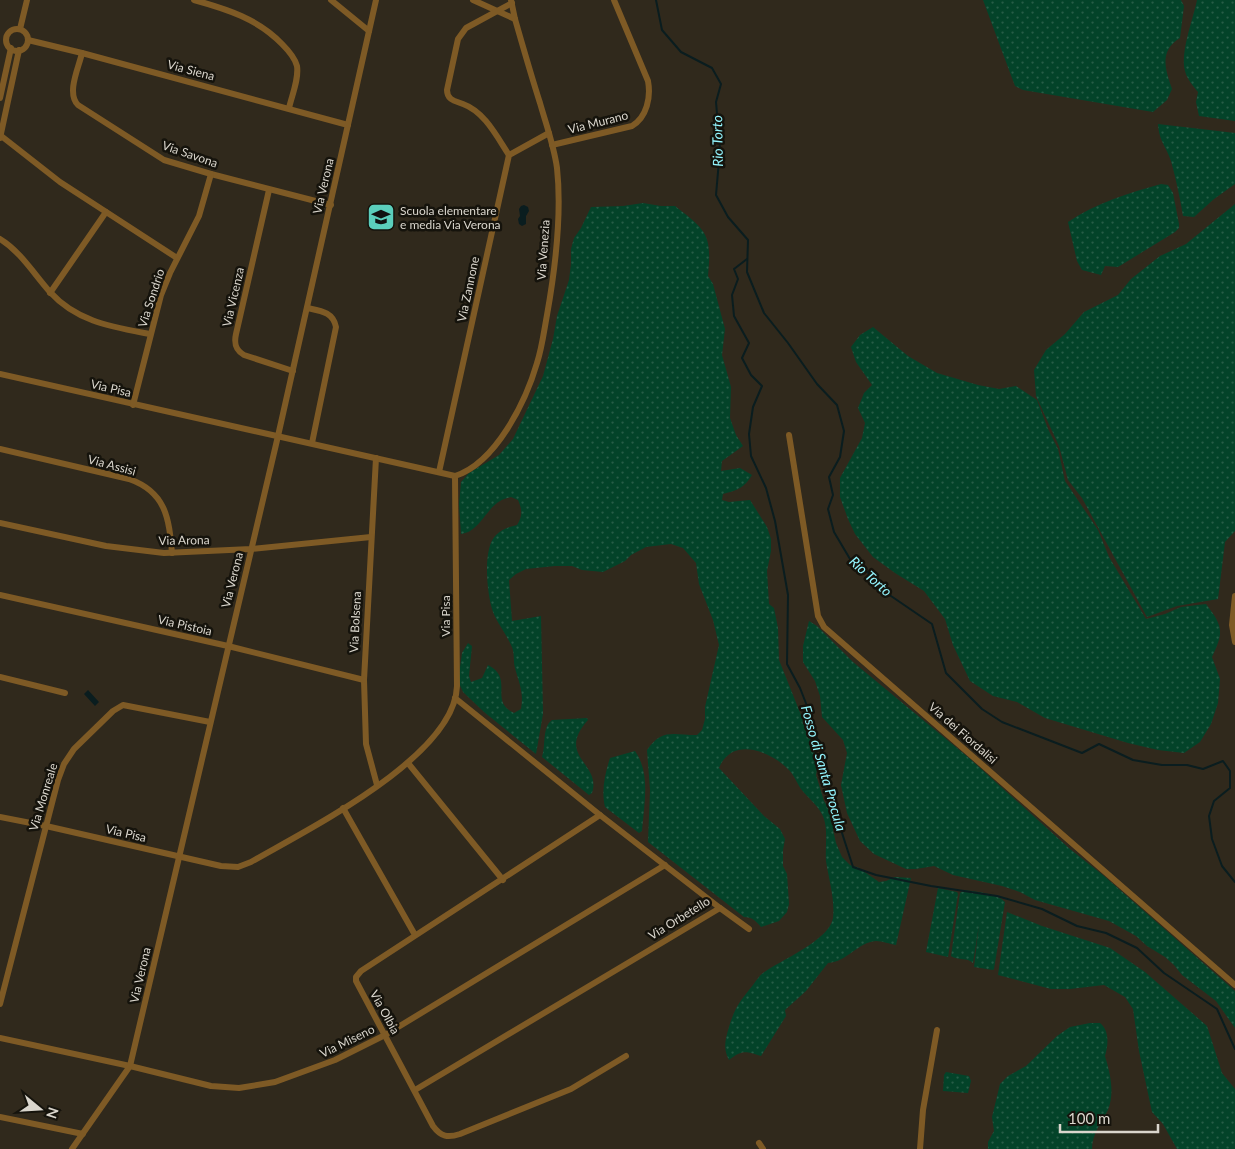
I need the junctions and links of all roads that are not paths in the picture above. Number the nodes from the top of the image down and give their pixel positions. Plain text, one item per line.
1 (27, 0) edge
2 (194, 0) edge
3 (331, 0) edge
4 (376, 0) edge
5 (473, 0) edge
6 (614, 0) edge
7 (511, 2) edge
8 (496, 11) junction
9 (515, 19) junction
10 (20, 29) junction
11 (368, 31) junction
12 (28, 40) junction
13 (5, 41) edge
14 (19, 50) junction
15 (82, 53) junction
16 (0, 98) edge
17 (289, 108) junction
18 (348, 125) junction
19 (549, 133) junction
20 (0, 136) edge
21 (552, 144) junction
22 (510, 155) junction
23 (211, 174) junction
24 (269, 190) junction
25 (331, 205) junction
26 (106, 212) junction
27 (0, 239) edge
28 (177, 258) junction
29 (50, 292) junction
30 (307, 308) junction
31 (150, 334) junction
32 (293, 371) junction
33 (0, 374) edge
34 (133, 405) junction
35 (789, 435) dead end
36 (278, 436) junction
37 (312, 443) junction
38 (0, 449) edge
39 (376, 458) junction
40 (439, 472) junction
41 (455, 476) junction
42 (0, 523) edge
43 (371, 536) junction
44 (251, 549) junction
45 (172, 553) junction
46 (0, 595) edge
47 (1235, 596) edge
48 (1235, 642) edge
49 (228, 646) junction
50 (0, 677) edge
51 (364, 680) junction
52 (65, 693) dead end
53 (455, 698) junction
54 (210, 722) junction
55 (408, 762) junction
56 (377, 786) junction
57 (343, 808) junction
58 (600, 815) junction
59 (0, 817) edge
60 (46, 826) junction
61 (179, 858) junction
62 (665, 865) junction
63 (503, 880) junction
64 (720, 908) junction
65 (749, 929) dead end
66 (415, 935) junction
67 (1235, 985) edge
68 (0, 1004) edge
69 (937, 1030) dead end
70 (385, 1035) junction
71 (0, 1038) edge
72 (626, 1056) dead end
73 (130, 1066) junction
74 (415, 1090) junction
75 (0, 1117) edge
76 (83, 1134) junction
77 (72, 1149) edge
78 (920, 1149) edge

1 - 10 street
2 - 17 street
3 - 11 street
4 - 11 street, Via Verona
5 - 8 street
6 - 21 street, Via Murano
7 - 8 street
7 - 9 street, Via Venezia
8 - 9 street
8 - 22 street
9 - 19 street, Via Venezia
10 - 12 street
10 - 13 street
11 - 18 street, Via Verona
12 - 14 street
12 - 15 street, Via Siena
13 - 14 street
13 - 16 street
14 - 20 street
15 - 17 street, Via Siena
15 - 23 street, Via Savona
17 - 18 street, Via Siena
18 - 25 street, Via Verona
19 - 21 street, Via Venezia
19 - 22 street
20 - 26 street
21 - 41 street, Via Venezia
22 - 40 street, Via Zannone
23 - 24 street, Via Savona
23 - 28 street, Via Sondrio
24 - 25 street, Via Savona
24 - 32 street, Via Vicenza
25 - 30 street, Via Verona
26 - 28 street
26 - 29 street
27 - 29 street
28 - 31 street, Via Sondrio
29 - 31 street
30 - 32 street, Via Verona
30 - 37 street
31 - 34 street, Via Sondrio
32 - 36 street, Via Verona
33 - 34 street, Via Pisa
34 - 36 street, Via Pisa
35 - 67 street, Via dei Fiordalisi
36 - 37 street, Via Pisa
36 - 44 street, Via Verona
37 - 39 street, Via Pisa
38 - 45 street, Via Assisi
39 - 40 street, Via Pisa
39 - 43 street, Via Bolsena
40 - 41 street, Via Pisa
41 - 53 street, Via Pisa
42 - 45 street, Via Arona
43 - 44 street, Via Arona
43 - 51 street, Via Bolsena
44 - 45 street, Via Arona
44 - 49 street, Via Verona
46 - 49 street, Via Pistoia
47 - 48 street
49 - 51 street, Via Pistoia
49 - 54 street, Via Verona
50 - 52 street
51 - 56 street, Via Bolsena
53 - 55 street, Via Pisa
53 - 58 street, Via Orbetello
54 - 60 street, Via Monreale
54 - 61 street, Via Verona
55 - 56 street, Via Pisa
55 - 63 street
56 - 57 street, Via Pisa
57 - 61 street, Via Pisa
57 - 66 street
58 - 62 street, Via Orbetello
58 - 63 street, Via Olbia
59 - 60 street, Via Pisa
60 - 61 street, Via Pisa
60 - 68 street, Via Monreale
61 - 73 street, Via Verona
62 - 64 street, Via Orbetello
62 - 70 street, Via Miseno
63 - 66 street, Via Olbia
64 - 65 street
64 - 74 street, Via Orbetello
66 - 70 street, Via Olbia
69 - 78 street
70 - 73 street, Via Miseno
70 - 74 street, Via Olbia
71 - 73 street, Via Miseno
72 - 74 street, Via Olbia
73 - 76 street, Via Verona
75 - 76 street
76 - 77 street, Via Verona

